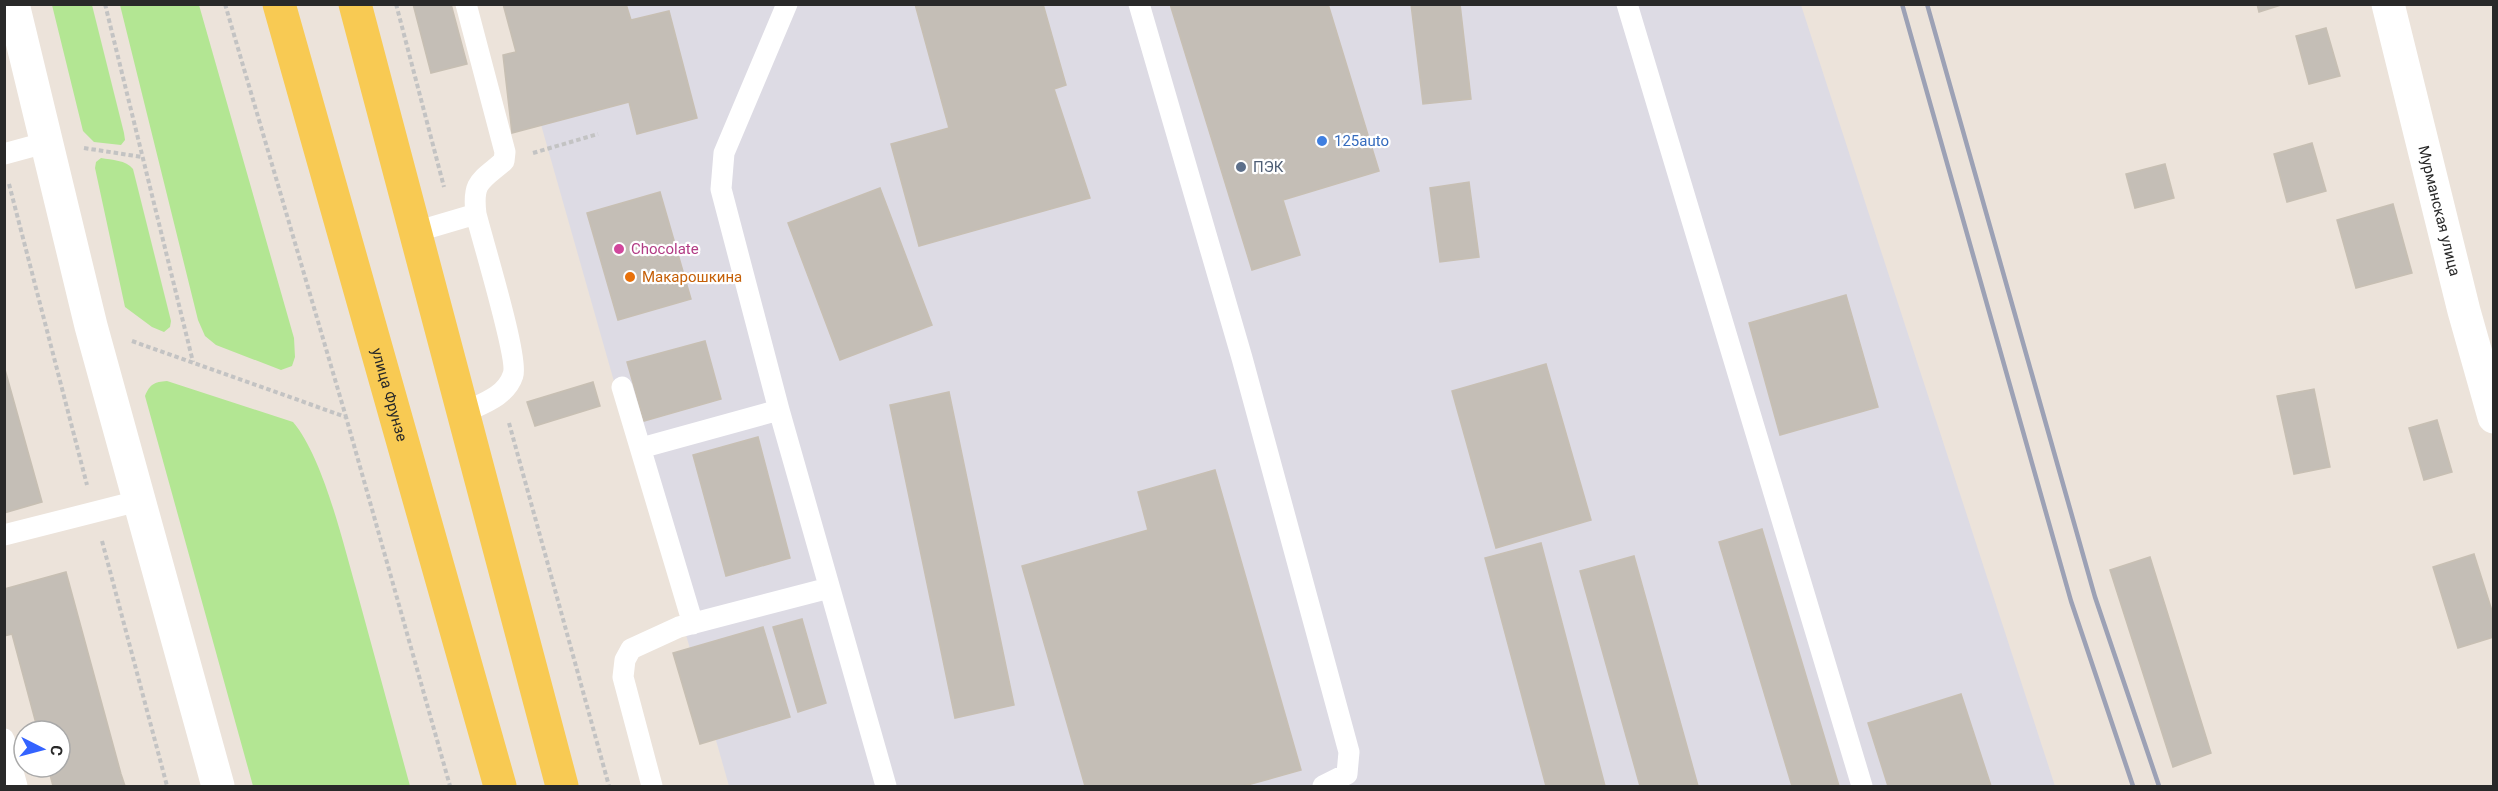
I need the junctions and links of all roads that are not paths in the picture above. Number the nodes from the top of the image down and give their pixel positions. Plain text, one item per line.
1 (13, 4) edge
2 (279, 4) edge
3 (355, 4) edge
4 (465, 4) edge
5 (787, 4) edge
6 (1139, 4) edge
7 (1627, 4) edge
8 (2388, 4) edge
9 (48, 142) junction
10 (4, 154) edge
11 (476, 214) junction
12 (415, 232) junction
13 (622, 387) dead end
14 (779, 410) junction
15 (463, 413) junction
16 (2493, 417) edge
17 (641, 448) junction
18 (138, 501) junction
19 (4, 535) edge
20 (829, 588) junction
21 (693, 624) junction
22 (4, 739) edge
23 (17, 786) edge
24 (218, 786) edge
25 (500, 786) edge
26 (562, 786) edge
27 (652, 786) edge
28 (886, 786) edge
29 (1323, 786) edge
30 (1862, 786) edge

1 - 9 street
2 - 25 main road, улица Фрунзе
3 - 12 main road
4 - 11 lane
5 - 14 lane
6 - 29 lane
7 - 30 lane
8 - 16 street, Мурманская улица
9 - 10 lane
9 - 18 street
11 - 12 lane
11 - 15 lane
12 - 15 main road
13 - 17 lane
14 - 17 lane
14 - 20 lane
15 - 26 main road
17 - 21 lane
18 - 19 lane
18 - 24 street
20 - 21 lane
20 - 28 lane
21 - 27 lane
22 - 23 lane

